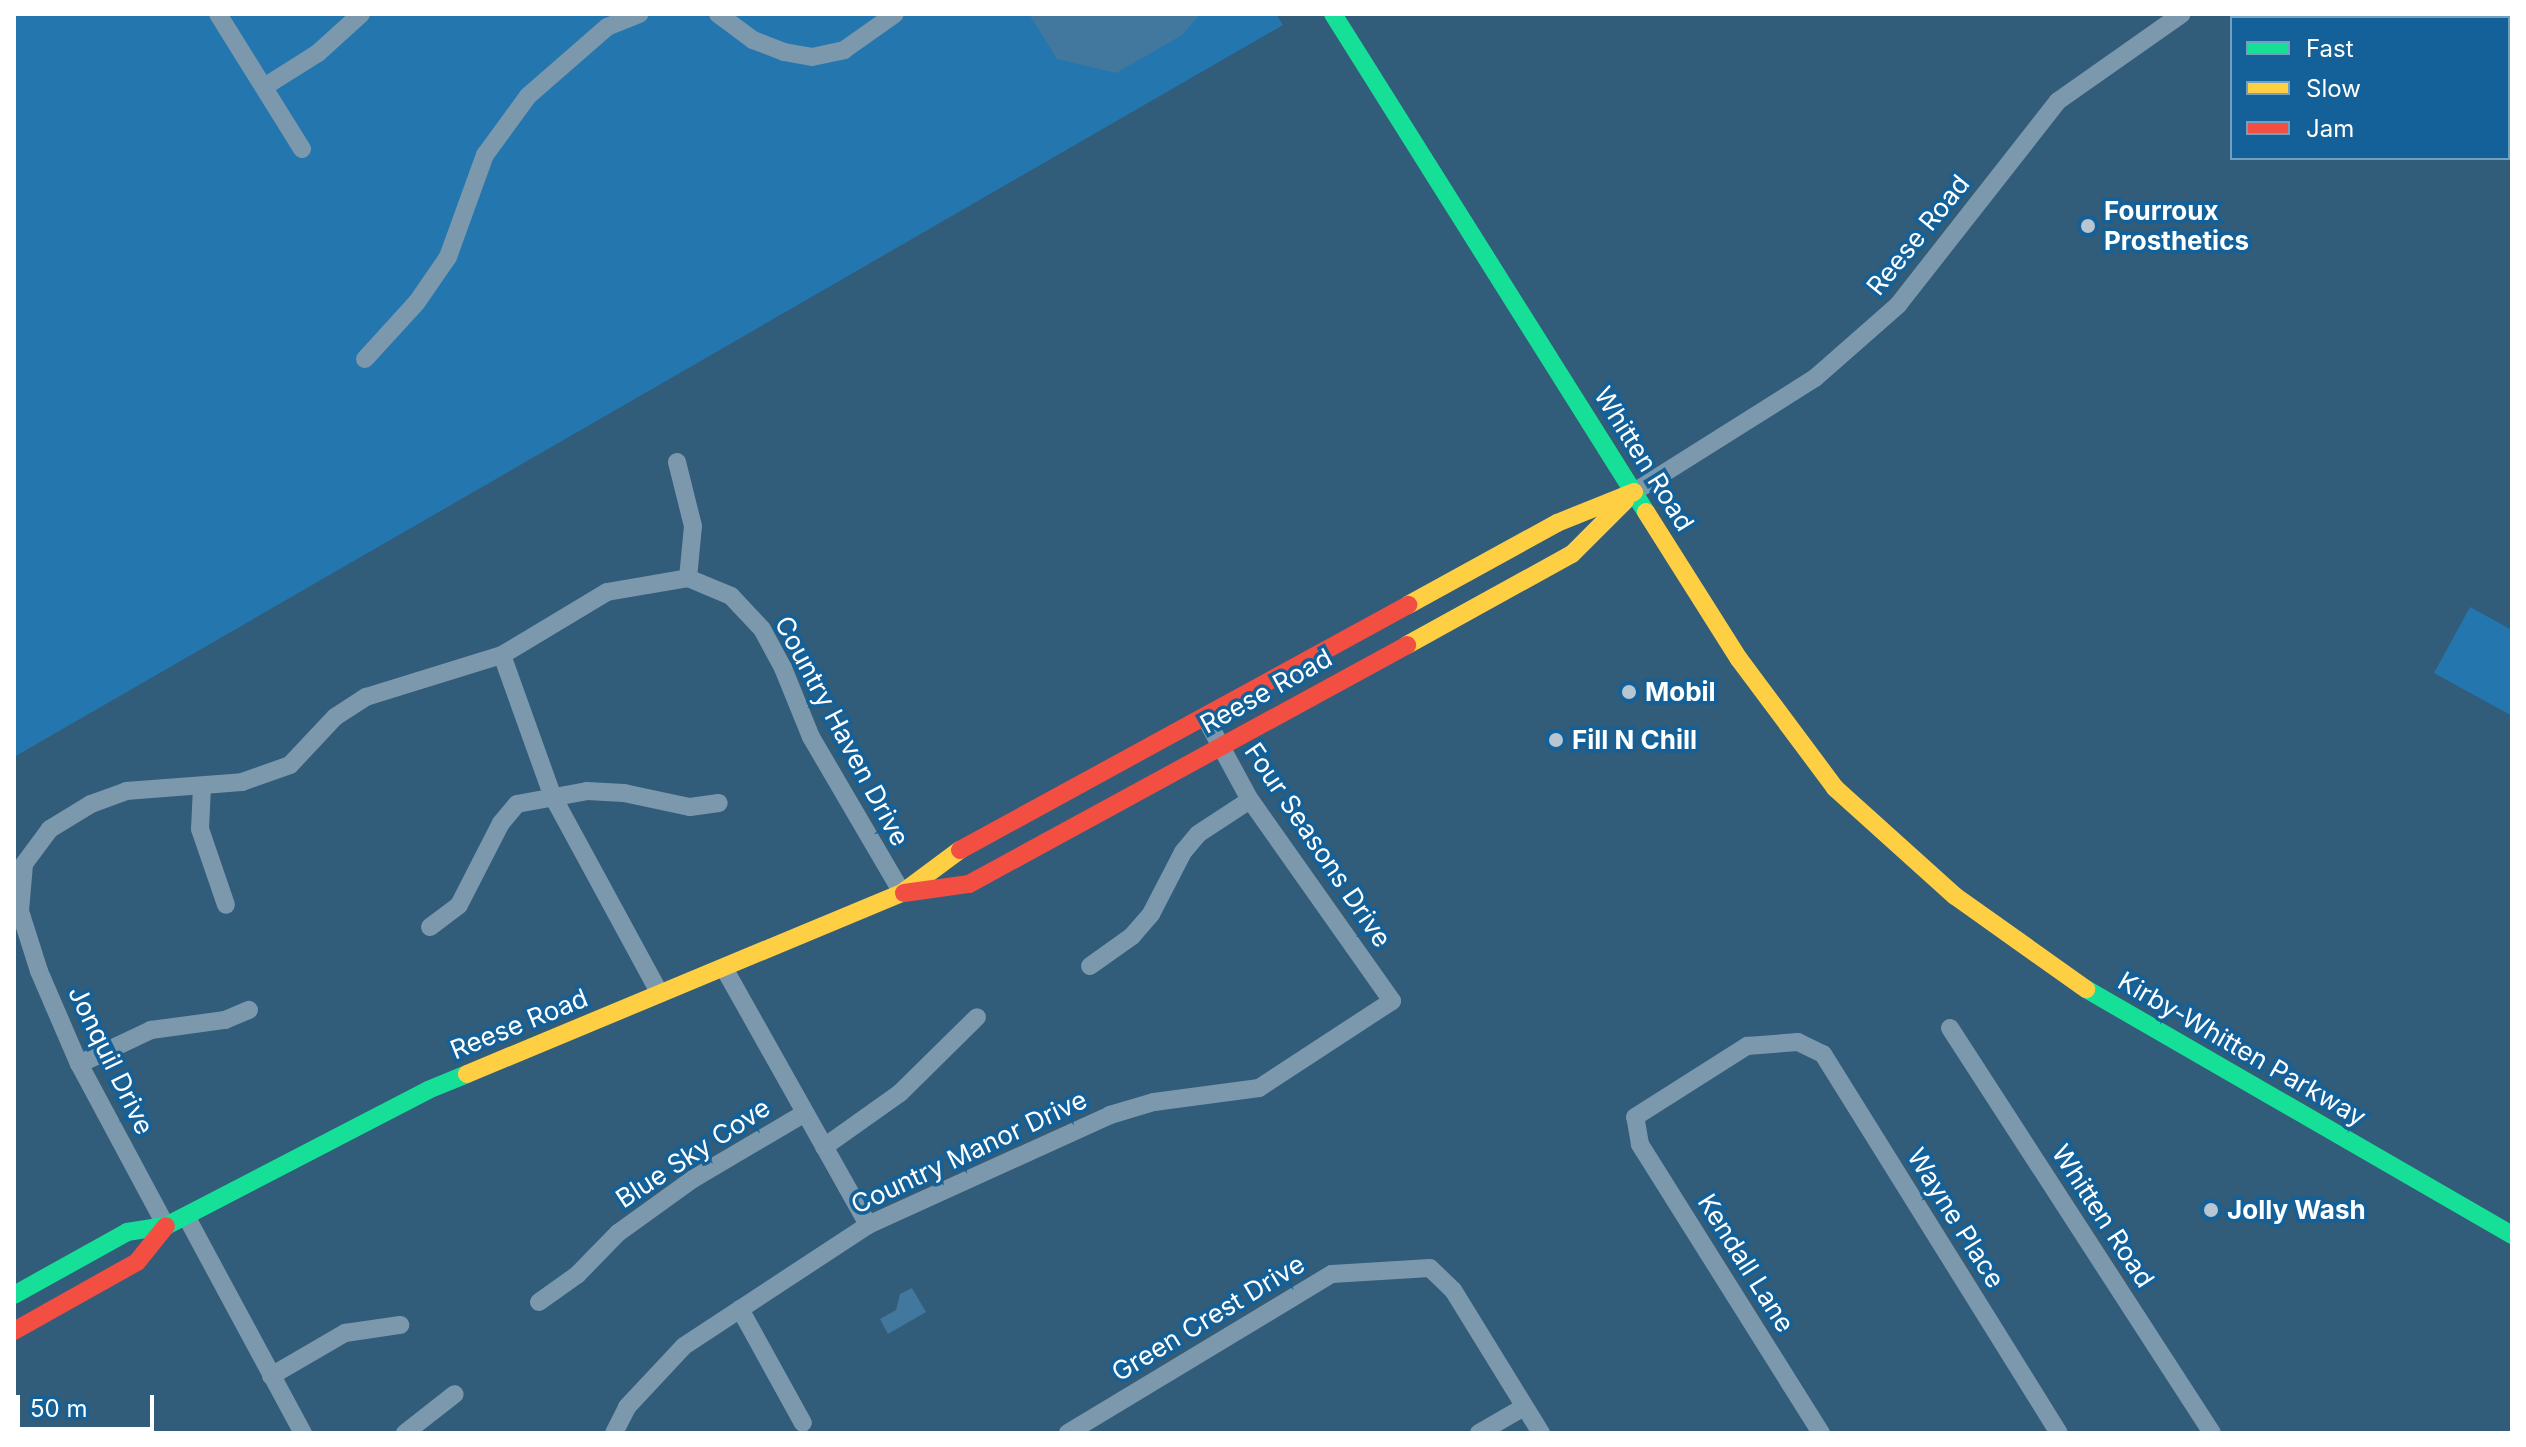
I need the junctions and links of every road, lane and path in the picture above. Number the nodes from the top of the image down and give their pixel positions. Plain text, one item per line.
1 (218, 14) edge
2 (361, 14) edge
3 (640, 14) edge
4 (718, 14) edge
5 (895, 14) edge
6 (1333, 14) edge
7 (2182, 14) edge
8 (602, 20) edge
9 (264, 87) junction
10 (302, 149) dead end
11 (365, 359) dead end
12 (677, 462) dead end
13 (1634, 492) junction
14 (688, 578) junction
15 (502, 655) junction
16 (1205, 717) junction
17 (1221, 746) junction
18 (202, 787) junction
19 (552, 795) junction
20 (1250, 800) junction
21 (719, 803) dead end
22 (902, 893) junction
23 (1955, 896) joint
24 (226, 905) dead end
25 (430, 927) dead end
26 (1090, 966) dead end
27 (724, 968) junction
28 (660, 994) junction
29 (1392, 1001) joint
30 (249, 1010) dead end
31 (977, 1017) dead end
32 (1950, 1028) dead end
33 (79, 1064) junction
34 (805, 1113) junction
35 (1635, 1117) joint
36 (824, 1147) junction
37 (186, 1216) junction
38 (868, 1225) junction
39 (166, 1226) junction
40 (2512, 1235) edge
41 (14, 1295) edge
42 (539, 1302) dead end
43 (740, 1309) junction
44 (400, 1325) dead end
45 (14, 1331) edge
46 (271, 1376) junction
47 (455, 1394) dead end
48 (1524, 1407) junction
49 (803, 1423) dead end
50 (303, 1433) edge
51 (405, 1433) edge
52 (614, 1433) edge
53 (1068, 1433) edge
54 (1479, 1433) edge
55 (1541, 1433) edge
56 (1821, 1433) edge
57 (2059, 1433) edge
58 (2212, 1433) edge

1 - 9 street
2 - 9 street
3 - 8 street
4 - 5 street
6 - 13 main road, Whitten Road
7 - 13 street, Reese Road
8 - 11 street
9 - 10 street
12 - 14 street
13 - 16 main road, Reese Road
13 - 17 main road, Reese Road
13 - 23 main road, Whitten Road
14 - 15 street
14 - 22 street, Country Haven Drive
15 - 18 street
15 - 19 street
16 - 17 street, Four Seasons Drive
16 - 22 main road, Reese Road
17 - 20 street, Four Seasons Drive
17 - 22 main road, Reese Road
18 - 24 street
18 - 33 street, Jonquil Drive
19 - 21 street
19 - 25 street
19 - 28 street
20 - 26 street
20 - 29 street, Four Seasons Drive
22 - 27 main road, Reese Road
23 - 40 main road, Kirby-Whitten Parkway
27 - 28 main road, Reese Road
27 - 34 street
28 - 37 main road, Reese Road
29 - 38 street, Country Manor Drive
30 - 33 street
31 - 36 street
32 - 58 street, Whitten Road
33 - 39 street, Jonquil Drive
34 - 36 street
34 - 42 street, Blue Sky Cove
35 - 56 street, Kendall Lane
35 - 57 street, Wayne Place
36 - 38 street
37 - 39 main road, Reese Road
37 - 46 street
38 - 43 street, Country Manor Drive
39 - 41 main road, Reese Road
39 - 45 main road, Reese Road
43 - 49 street
43 - 52 street, Country Manor Drive
44 - 46 street
46 - 50 street
47 - 51 street
48 - 53 street, Green Crest Drive
48 - 54 street
48 - 55 street

